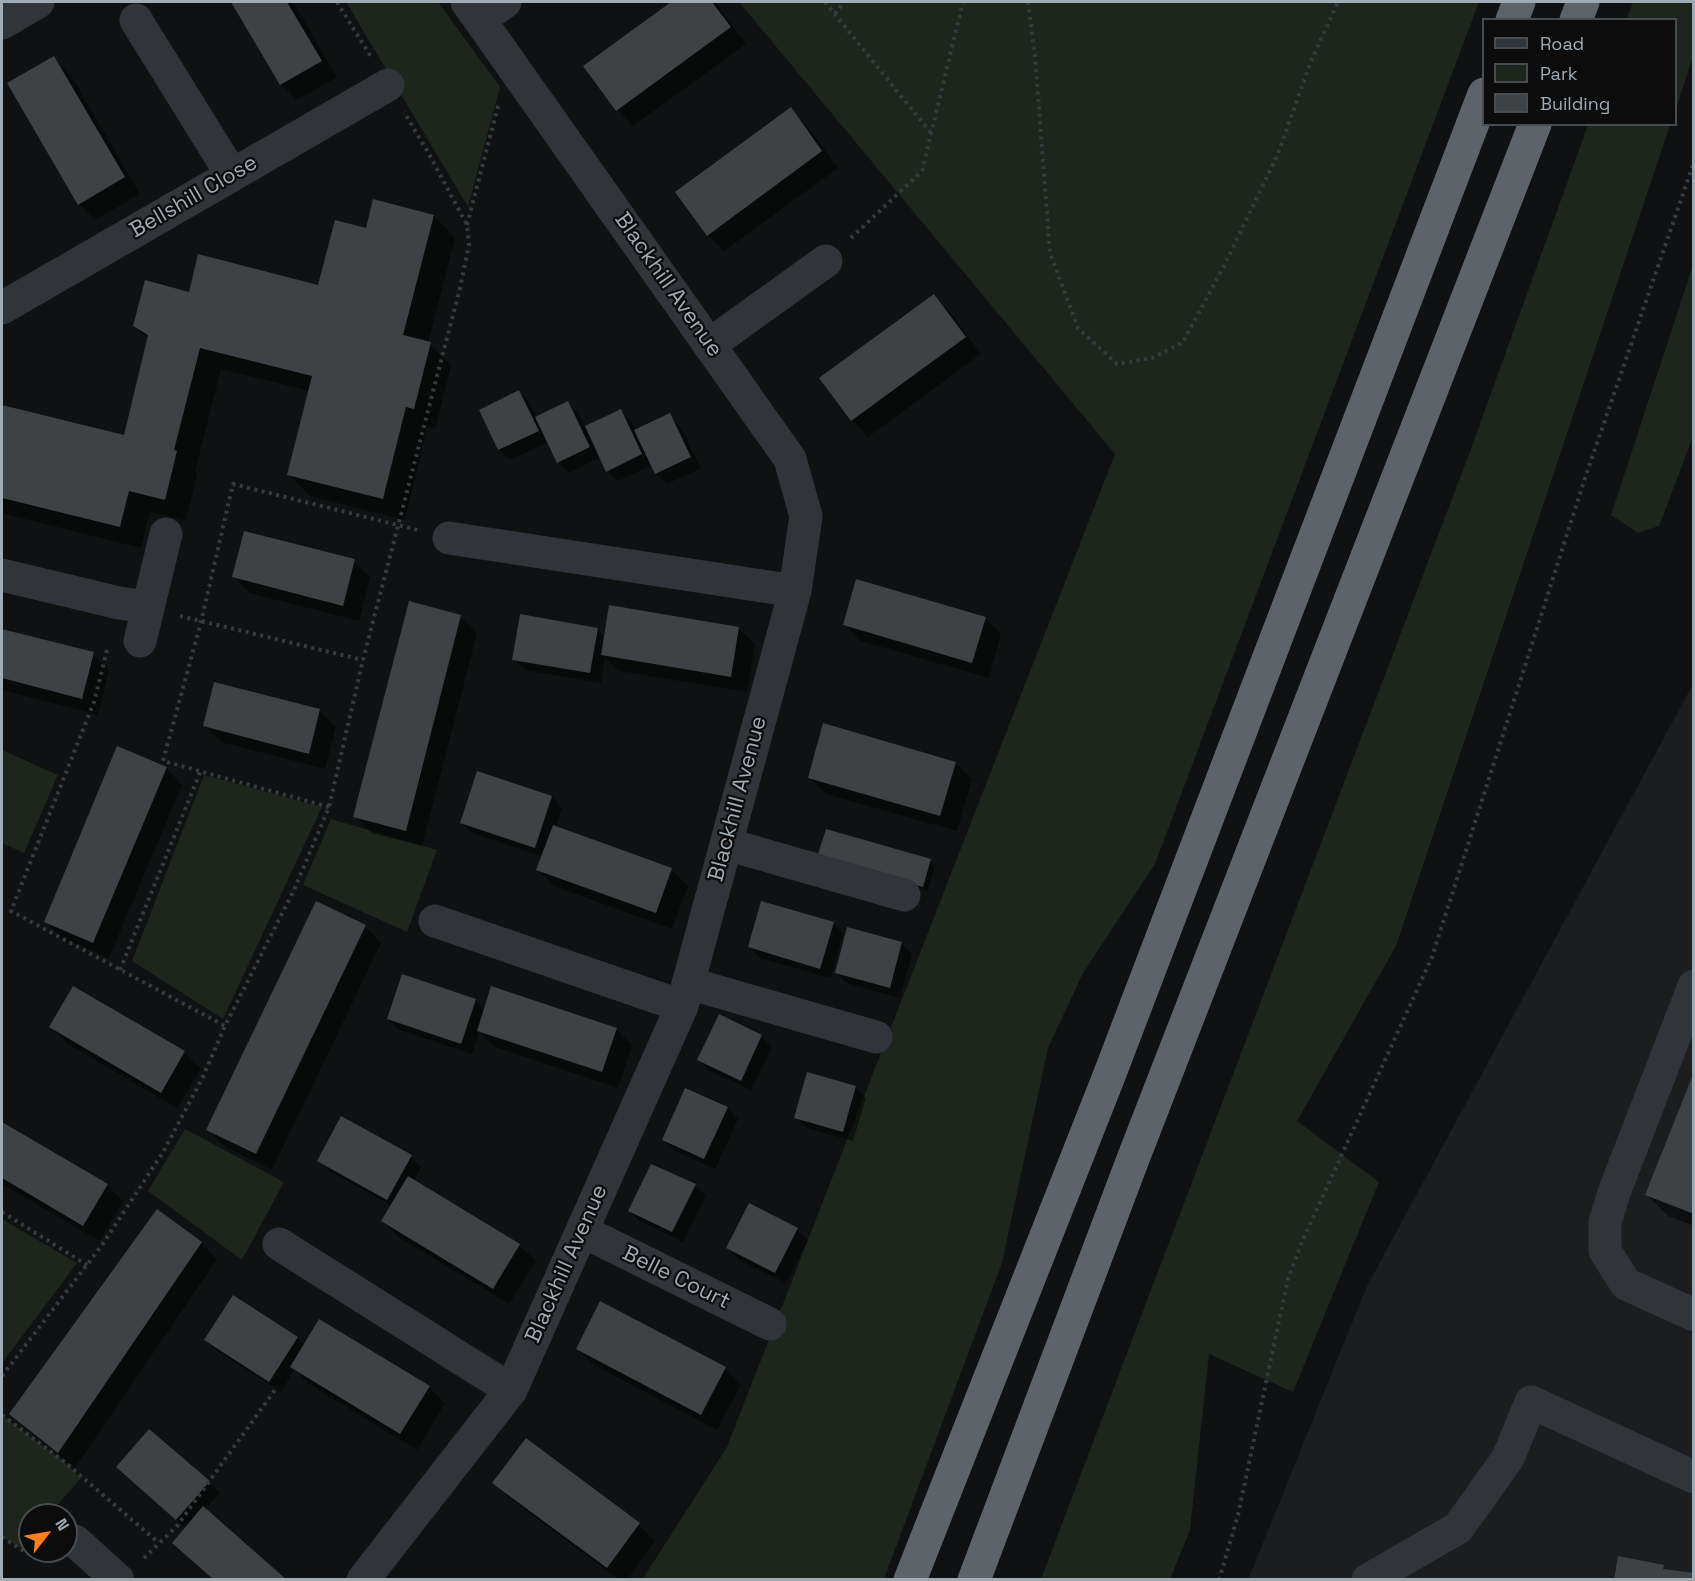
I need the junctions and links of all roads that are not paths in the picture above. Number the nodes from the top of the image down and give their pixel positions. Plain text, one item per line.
1 (38, 2) edge
2 (1519, 2) edge
3 (1583, 2) edge
4 (484, 7) edge
5 (1513, 18) edge
6 (1577, 18) edge
7 (136, 20) dead end
8 (2, 23) edge
9 (388, 86) road end
10 (1482, 99) edge
11 (1534, 126) edge
12 (232, 175) junction
13 (826, 261) road end
14 (2, 308) edge
15 (709, 345) junction
16 (166, 534) dead end
17 (449, 538) road end
18 (2, 575) edge
19 (795, 591) junction
20 (133, 605) junction
21 (140, 642) dead end
22 (726, 843) junction
23 (904, 895) dead end
24 (435, 921) dead end
25 (1694, 986) edge
26 (685, 994) junction
27 (876, 1037) dead end
28 (582, 1232) junction
29 (279, 1244) dead end
30 (1694, 1315) edge
31 (770, 1324) dead end
32 (511, 1390) junction
33 (1694, 1477) edge
34 (78, 1543) edge
35 (128, 1572) edge
36 (363, 1580) edge
37 (910, 1580) edge
38 (974, 1580) edge
39 (1368, 1580) edge

1 - 8 street
2 - 5 highway
3 - 6 highway
4 - 15 street, Blackhill Avenue
7 - 12 street
9 - 12 street, Bellshill Close
10 - 37 highway
11 - 38 highway
12 - 14 street, Bellshill Close
13 - 15 street
15 - 19 street, Blackhill Avenue
16 - 20 street
17 - 19 street
18 - 20 street
19 - 22 street, Blackhill Avenue
20 - 21 street
22 - 23 street
22 - 26 street, Blackhill Avenue
24 - 26 street
25 - 30 street
26 - 27 street
26 - 28 street, Blackhill Avenue
28 - 31 street, Belle Court
28 - 32 street, Blackhill Avenue
29 - 32 street
32 - 36 street, Blackhill Avenue
33 - 39 street
34 - 35 street

